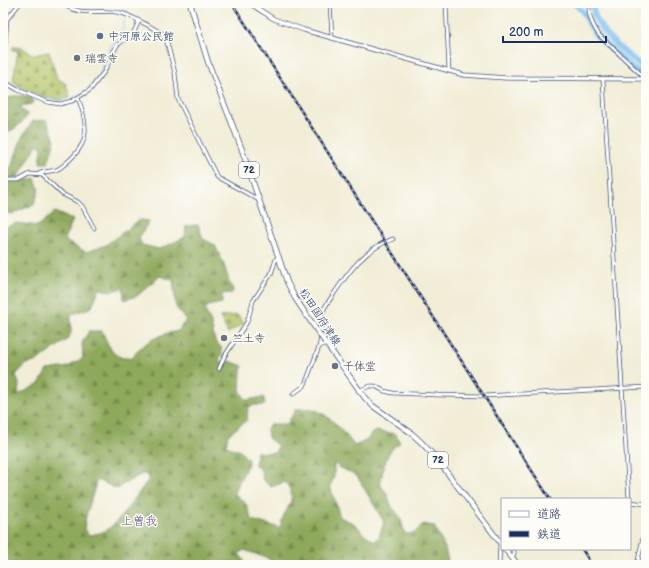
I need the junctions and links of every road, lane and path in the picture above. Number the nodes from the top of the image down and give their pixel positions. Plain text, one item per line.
1 (20, 3) edge
2 (61, 3) edge
3 (190, 3) edge
4 (249, 3) edge
5 (330, 3) edge
6 (446, 3) edge
7 (589, 3) edge
8 (139, 21) junction
9 (332, 37) junction
10 (4, 38) edge
11 (5, 46) dead end
12 (449, 71) junction
13 (646, 79) edge
14 (603, 80) junction
15 (3, 81) edge
16 (78, 98) junction
17 (39, 174) junction
18 (3, 180) edge
19 (259, 200) junction
20 (94, 228) dead end
21 (393, 239) dead end
22 (279, 256) junction
23 (321, 322) junction
24 (312, 324) junction
25 (325, 342) junction
26 (319, 347) junction
27 (219, 369) dead end
28 (646, 386) edge
29 (623, 388) junction
30 (358, 391) junction
31 (293, 394) dead end
32 (629, 498) edge
33 (631, 502) edge
34 (646, 504) edge
35 (646, 524) edge
36 (501, 543) edge
37 (506, 550) edge
38 (514, 550) edge
39 (512, 557) junction
40 (499, 565) edge
41 (518, 565) edge
42 (637, 565) edge

1 - 10 street
2 - 8 street
3 - 19 main road, 松田国府津線 / 72
4 - 9 street
5 - 9 street
6 - 12 street
7 - 13 street
8 - 16 street
8 - 19 street
9 - 12 street
10 - 11 street
12 - 14 street
13 - 14 street
14 - 29 street
15 - 16 street
16 - 17 street
17 - 18 street
17 - 20 street
19 - 22 main road, 松田国府津線 / 72
21 - 23 street
22 - 24 main road, 松田国府津線 / 72
22 - 27 street
23 - 24 street
23 - 26 street
24 - 25 main road, 松田国府津線 / 72, bridge
25 - 26 street
25 - 30 main road, 松田国府津線 / 72
26 - 31 street
28 - 29 street
29 - 30 street
29 - 32 street
30 - 36 main road, 松田国府津線 / 72
33 - 34 street
35 - 42 street
36 - 40 street
37 - 39 main road
38 - 39 street
39 - 41 main road

